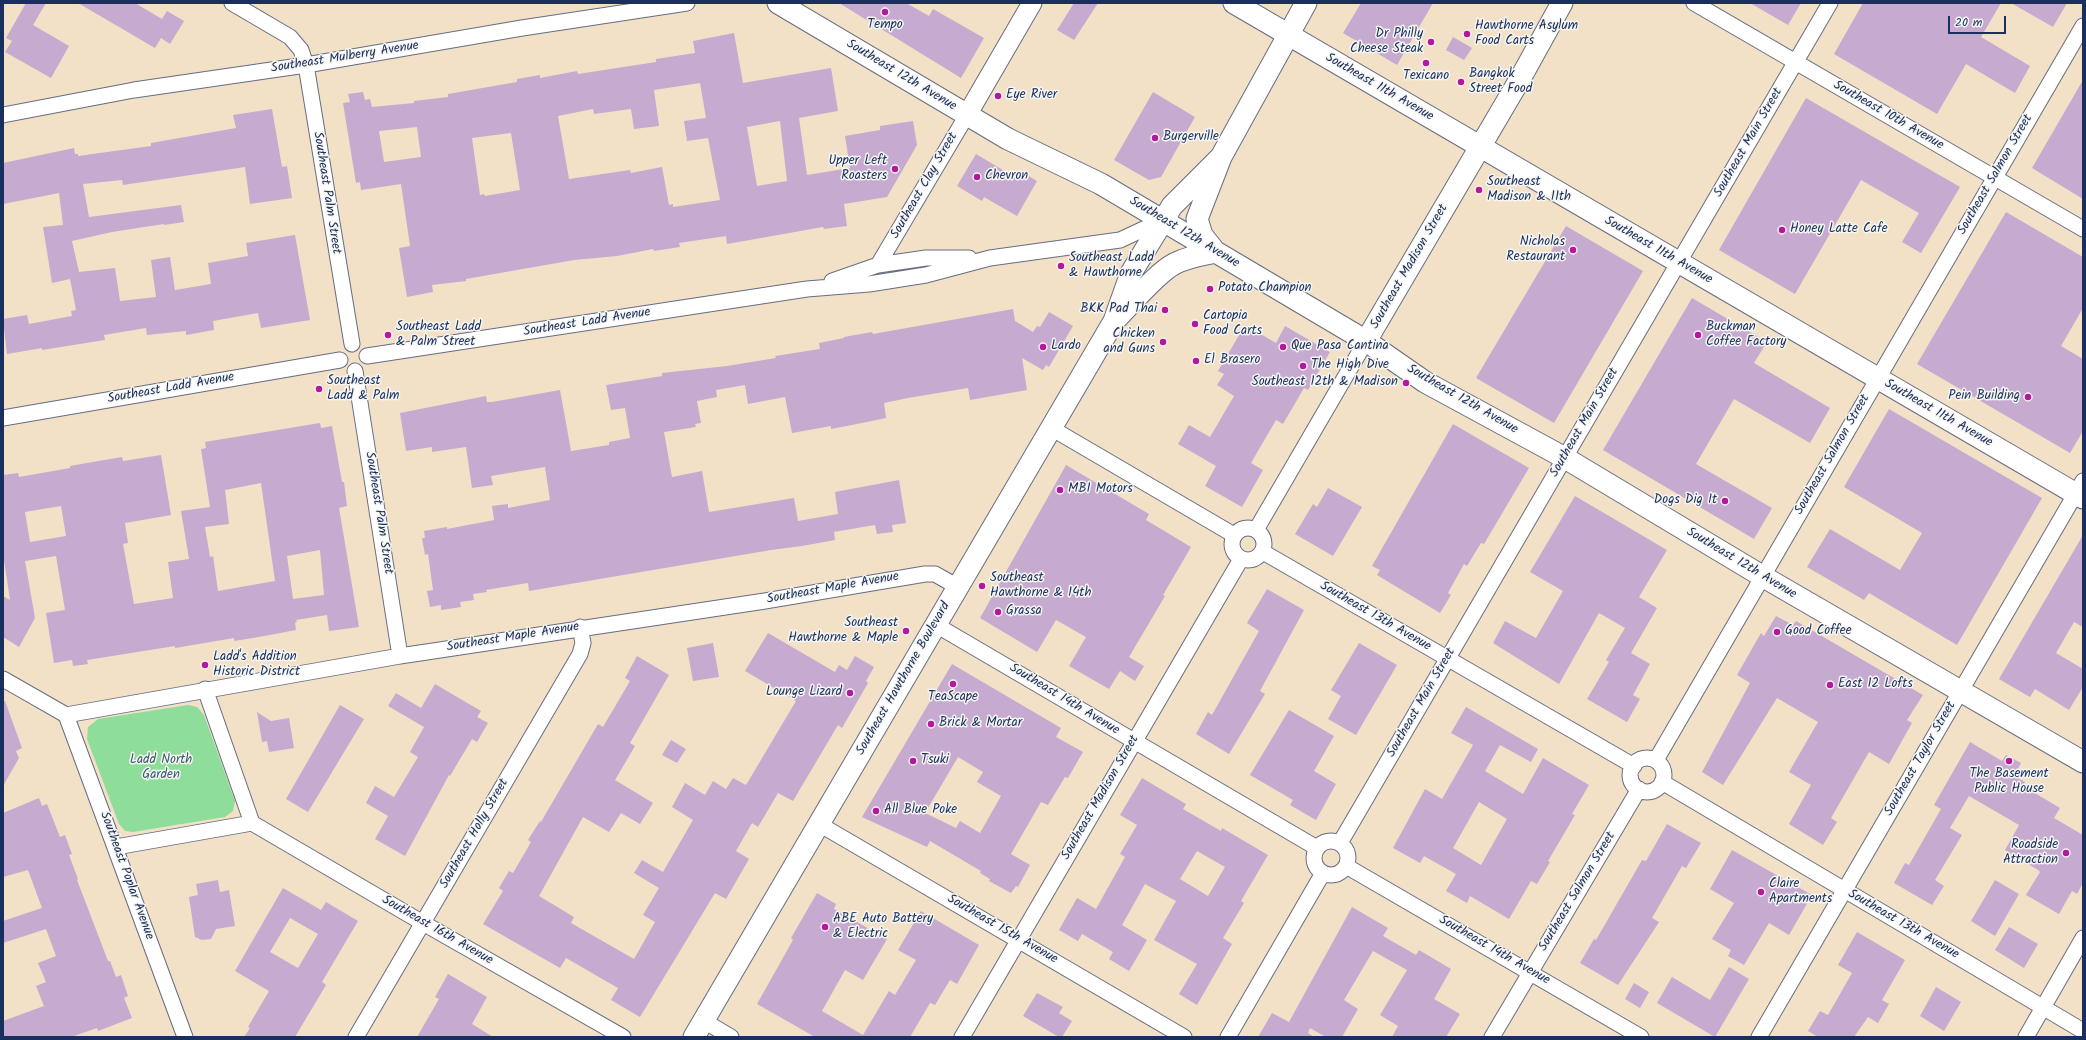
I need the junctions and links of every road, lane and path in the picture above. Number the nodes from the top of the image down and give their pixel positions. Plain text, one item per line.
1 (232, 3) edge
2 (687, 3) edge
3 (778, 3) edge
4 (1032, 3) edge
5 (1234, 3) edge
6 (1306, 3) edge
7 (1562, 3) edge
8 (1694, 3) edge
9 (1830, 3) edge
10 (2083, 26) edge
11 (1288, 35) junction
12 (1796, 63) junction
13 (306, 65) junction
14 (3, 115) edge
15 (967, 115) junction
16 (1480, 147) junction
17 (1221, 157) junction
18 (1994, 178) junction
19 (1163, 220) junction
20 (2083, 229) edge
21 (1216, 252) junction
22 (990, 258) junction
23 (1678, 263) junction
24 (878, 265) junction
25 (807, 289) junction
26 (1114, 321) junction
27 (1366, 341) junction
28 (352, 344) junction
29 (367, 356) junction
30 (340, 360) junction
31 (355, 371) junction
32 (1877, 379) junction
33 (3, 418) edge
34 (1051, 428) junction
35 (1565, 458) junction
36 (2080, 491) edge
37 (1256, 530) junction
38 (1234, 535) junction
39 (1262, 552) junction
40 (1241, 559) junction
41 (1762, 576) junction
42 (958, 586) junction
43 (936, 625) junction
44 (580, 627) junction
45 (400, 656) junction
46 (1448, 660) junction
47 (3, 679) edge
48 (206, 689) junction
49 (1961, 691) junction
50 (66, 715) junction
51 (1134, 742) junction
52 (1656, 760) junction
53 (2083, 762) edge
54 (1634, 766) junction
55 (1662, 782) junction
56 (1639, 789) junction
57 (252, 822) junction
58 (819, 824) junction
59 (1340, 843) junction
60 (116, 847) junction
61 (1317, 848) junction
62 (1346, 866) junction
63 (1323, 873) junction
64 (1844, 890) junction
65 (423, 923) junction
66 (2083, 938) edge
67 (1018, 940) junction
68 (1530, 972) junction
69 (2043, 1007) junction
70 (699, 1029) edge
71 (2083, 1030) edge
72 (180, 1035) edge
73 (356, 1037) edge
74 (623, 1037) edge
75 (731, 1037) edge
76 (962, 1037) edge
77 (1184, 1037) edge
78 (1228, 1037) edge
79 (1492, 1037) edge
80 (1641, 1037) edge
81 (1759, 1037) edge
82 (2026, 1037) edge

1 - 13 street, Southeast Palm Street
2 - 13 street, Southeast Mulberry Avenue
3 - 15 main road, Southeast 12th Avenue
4 - 15 street, Southeast Clay Street
5 - 11 main road, Southeast 11th Avenue
6 - 11 main road, Southeast Hawthorne Boulevard
7 - 16 main road, Southeast Madison Street
8 - 12 street, Southeast 10th Avenue
9 - 12 street, Southeast Main Street
10 - 18 street, Southeast Salmon Street
11 - 16 main road, Southeast 11th Avenue
11 - 17 main road, Southeast Hawthorne Boulevard
12 - 18 street, Southeast 10th Avenue
12 - 23 street, Southeast Main Street
13 - 14 street, Southeast Mulberry Avenue
13 - 28 street, Southeast Palm Street
15 - 19 main road, Southeast 12th Avenue
15 - 24 street, Southeast Clay Street
16 - 23 main road, Southeast 11th Avenue
16 - 27 main road, Southeast Madison Street
17 - 19 main road, Southeast Hawthorne Boulevard
17 - 21 main road, Southeast Hawthorne Boulevard
18 - 20 street, Southeast 10th Avenue
18 - 32 street, Southeast Salmon Street
19 - 21 main road, Southeast 12th Avenue
19 - 22 street, Southeast Ladd Avenue
19 - 26 main road, Southeast Hawthorne Boulevard
21 - 26 main road, Southeast Hawthorne Boulevard
21 - 27 main road, Southeast 12th Avenue
22 - 24 street, Southeast Ladd Avenue
22 - 25 street, Southeast Ladd Avenue
23 - 32 main road, Southeast 11th Avenue
23 - 35 street, Southeast Main Street
24 - 25 street, Southeast Ladd Avenue
25 - 29 street, Southeast Ladd Avenue
26 - 34 main road, Southeast Hawthorne Boulevard
27 - 35 main road, Southeast 12th Avenue
27 - 37 street, Southeast Madison Street
28 - 29 street
28 - 30 street
29 - 31 street
30 - 31 street
30 - 33 street, Southeast Ladd Avenue
31 - 45 street, Southeast Palm Street
32 - 36 main road, Southeast 11th Avenue
32 - 41 street, Southeast Salmon Street
34 - 38 street
34 - 42 main road, Southeast Hawthorne Boulevard
35 - 41 main road, Southeast 12th Avenue
35 - 46 street, Southeast Main Street
36 - 49 street, Southeast Taylor Street
37 - 38 street
37 - 39 street
38 - 40 street
39 - 40 street
39 - 46 street, Southeast 13th Avenue
40 - 51 street, Southeast Madison Street
41 - 49 main road, Southeast 12th Avenue
41 - 52 street, Southeast Salmon Street
42 - 43 main road, Southeast Hawthorne Boulevard
42 - 44 street, Southeast Maple Avenue
43 - 51 street, Southeast 14th Avenue
43 - 58 main road, Southeast Hawthorne Boulevard
44 - 45 street, Southeast Maple Avenue
44 - 65 street, Southeast Holly Street
45 - 48 street, Southeast Maple Avenue
46 - 54 street, Southeast 13th Avenue
46 - 59 street, Southeast Main Street
47 - 50 street
48 - 50 street, Southeast Maple Avenue
48 - 57 street
49 - 53 main road, Southeast 12th Avenue
49 - 64 street, Southeast Taylor Street
50 - 60 street, Southeast Poplar Avenue
51 - 61 street, Southeast 14th Avenue
51 - 67 street, Southeast Madison Street
52 - 54 street
52 - 55 street
54 - 56 street
55 - 56 street
55 - 64 street, Southeast 13th Avenue
56 - 68 street, Southeast Salmon Street
57 - 60 street
57 - 65 street, Southeast 16th Avenue
58 - 67 street, Southeast 15th Avenue
58 - 70 main road, Southeast Hawthorne Boulevard
59 - 61 street
59 - 62 street
60 - 72 street, Southeast Poplar Avenue
61 - 63 street
62 - 63 street
62 - 68 street, Southeast 14th Avenue
63 - 78 street
64 - 69 street, Southeast 13th Avenue
64 - 81 street, Southeast Taylor Street
65 - 73 street, Southeast Holly Street
65 - 74 street, Southeast 16th Avenue
66 - 69 street
67 - 76 street, Southeast Madison Street
67 - 77 street, Southeast 15th Avenue
68 - 79 street, Southeast Salmon Street
68 - 80 street, Southeast 14th Avenue
69 - 71 street, Southeast 13th Avenue
69 - 82 street
70 - 75 street

